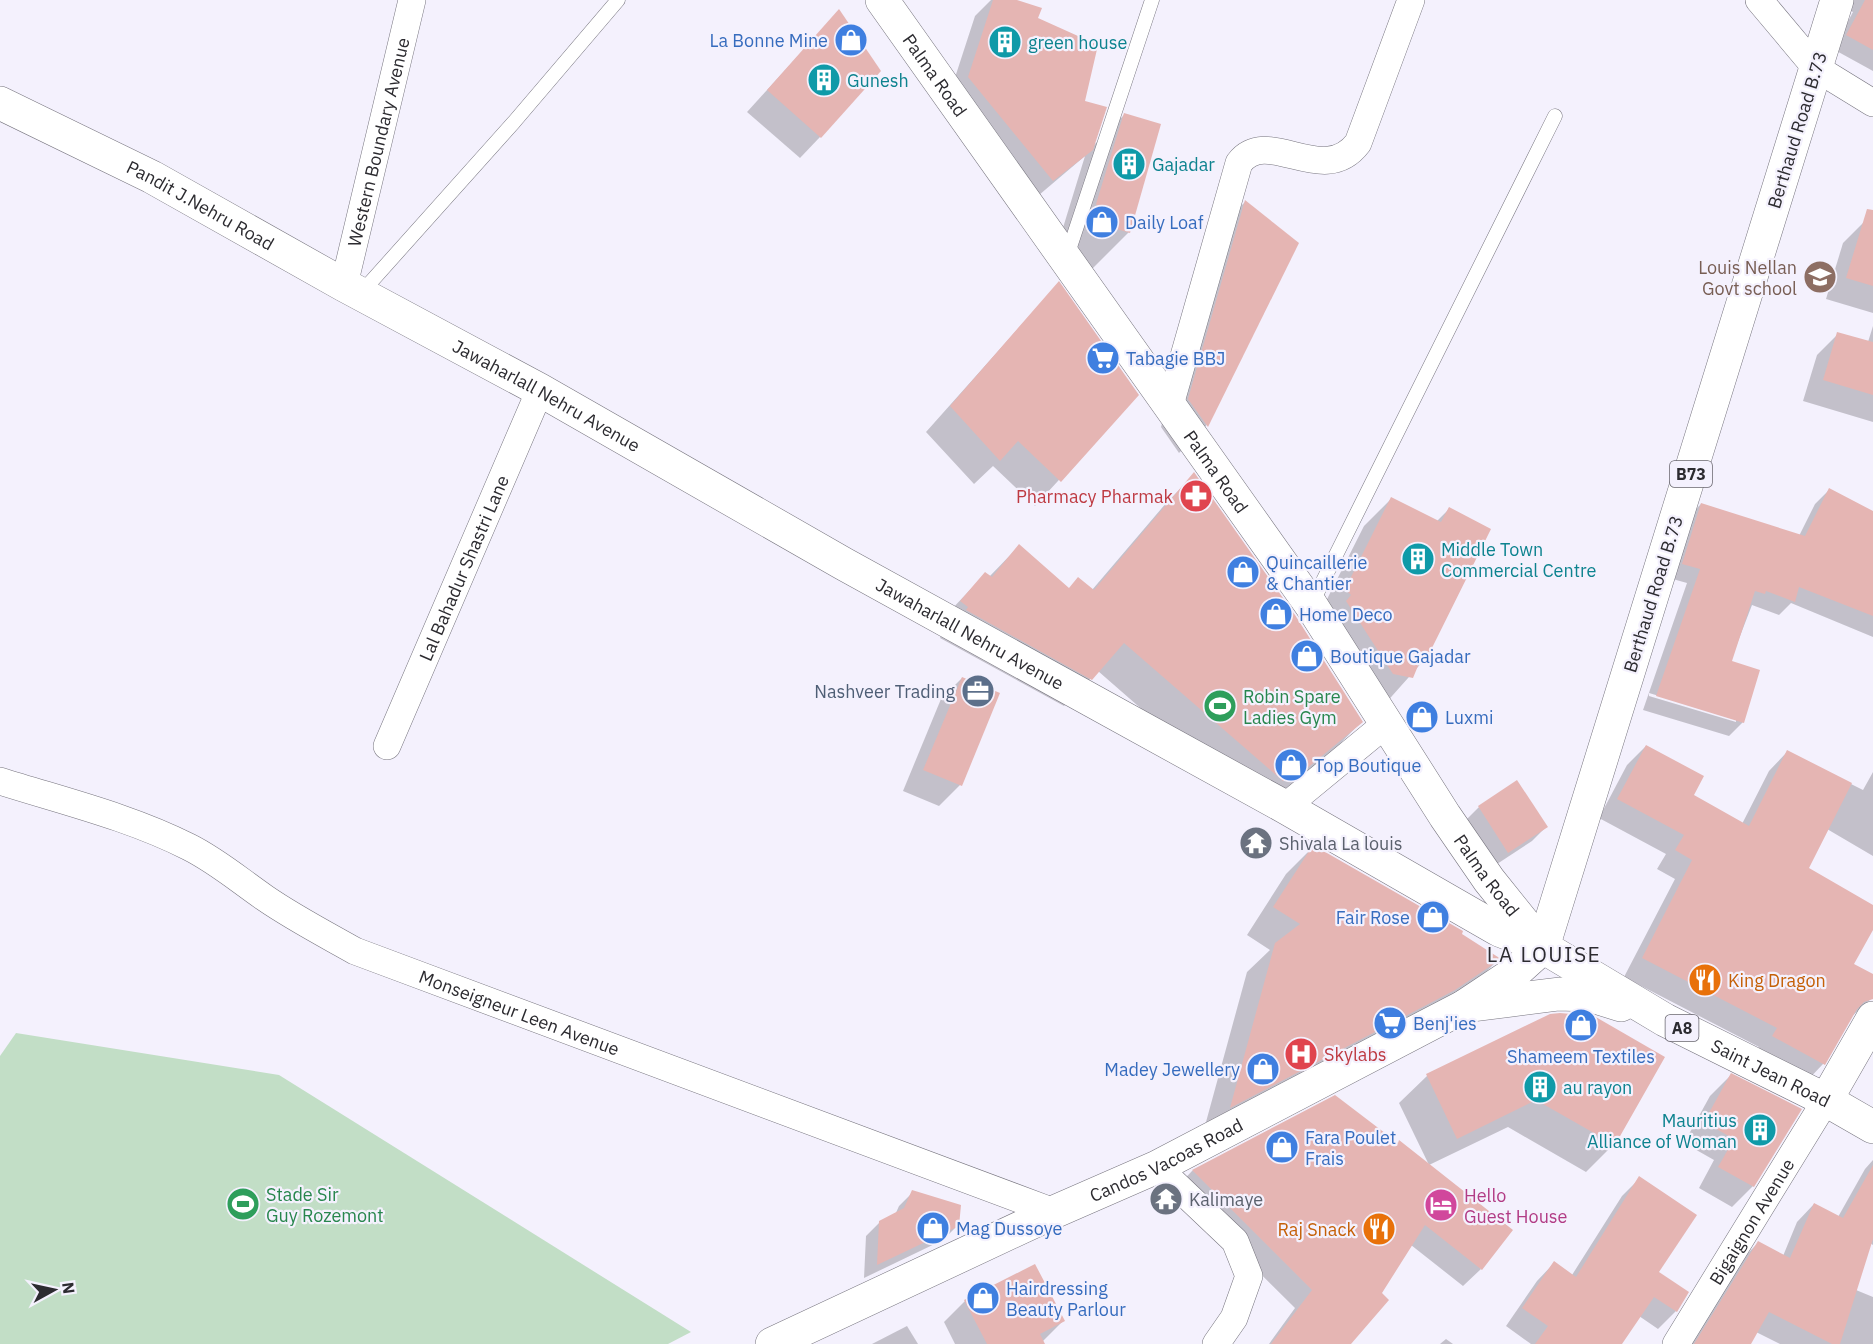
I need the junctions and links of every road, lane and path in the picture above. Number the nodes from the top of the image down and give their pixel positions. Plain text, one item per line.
1 (412, 0) edge
2 (618, 0) edge
3 (882, 0) edge
4 (1152, 0) edge
5 (1411, 0) edge
6 (1759, 0) edge
7 (1837, 0) edge
8 (1816, 68) junction
9 (0, 103) edge
10 (1873, 103) edge
11 (1555, 116) dead end
12 (1066, 258) junction
13 (352, 289) junction
14 (399, 313) joint
15 (540, 390) junction
16 (1170, 405) junction
17 (1311, 605) junction
18 (1387, 723) junction
19 (387, 746) dead end
20 (0, 781) edge
21 (1285, 807) junction
22 (1543, 947) junction
23 (1465, 1006) junction
24 (1873, 1018) edge
25 (1665, 1020) junction
26 (1826, 1100) junction
27 (1873, 1127) edge
28 (1157, 1167) junction
29 (1054, 1212) junction
30 (772, 1344) edge
31 (1216, 1344) edge
32 (1676, 1344) edge

1 - 13 street, Western Boundary Avenue
2 - 13 lane
3 - 12 main road, Palma Road
4 - 12 lane
5 - 16 street
6 - 8 street
7 - 8 main road, Berthaud Road B.73 / B73
8 - 10 street
8 - 22 main road, Berthaud Road B.73 / B73
9 - 13 main road, Pandit J.Nehru Road
11 - 17 lane
12 - 16 main road, Palma Road
13 - 14 main road, Pandit J.Nehru Road
14 - 15 main road, Jawaharlall Nehru Avenue
15 - 19 street, Lal Bahadur Shastri Lane
15 - 21 main road, Jawaharlall Nehru Avenue
16 - 17 main road, Palma Road
17 - 18 main road, Palma Road
18 - 21 street
18 - 22 main road, Palma Road
20 - 29 street, Monseigneur Leen Avenue
21 - 22 main road, Jawaharlall Nehru Avenue
22 - 23 main road, Candos Vacoas Road
22 - 25 main road, Saint Jean Road / A8
23 - 25 main road
23 - 28 main road, Candos Vacoas Road
24 - 26 main road
25 - 26 main road, Saint Jean Road / A8
26 - 27 main road, Saint Jean Road / A8
26 - 32 street, Bigaignon Avenue
28 - 29 main road, Candos Vacoas Road
28 - 31 street
29 - 30 main road, Candos Vacoas Road

